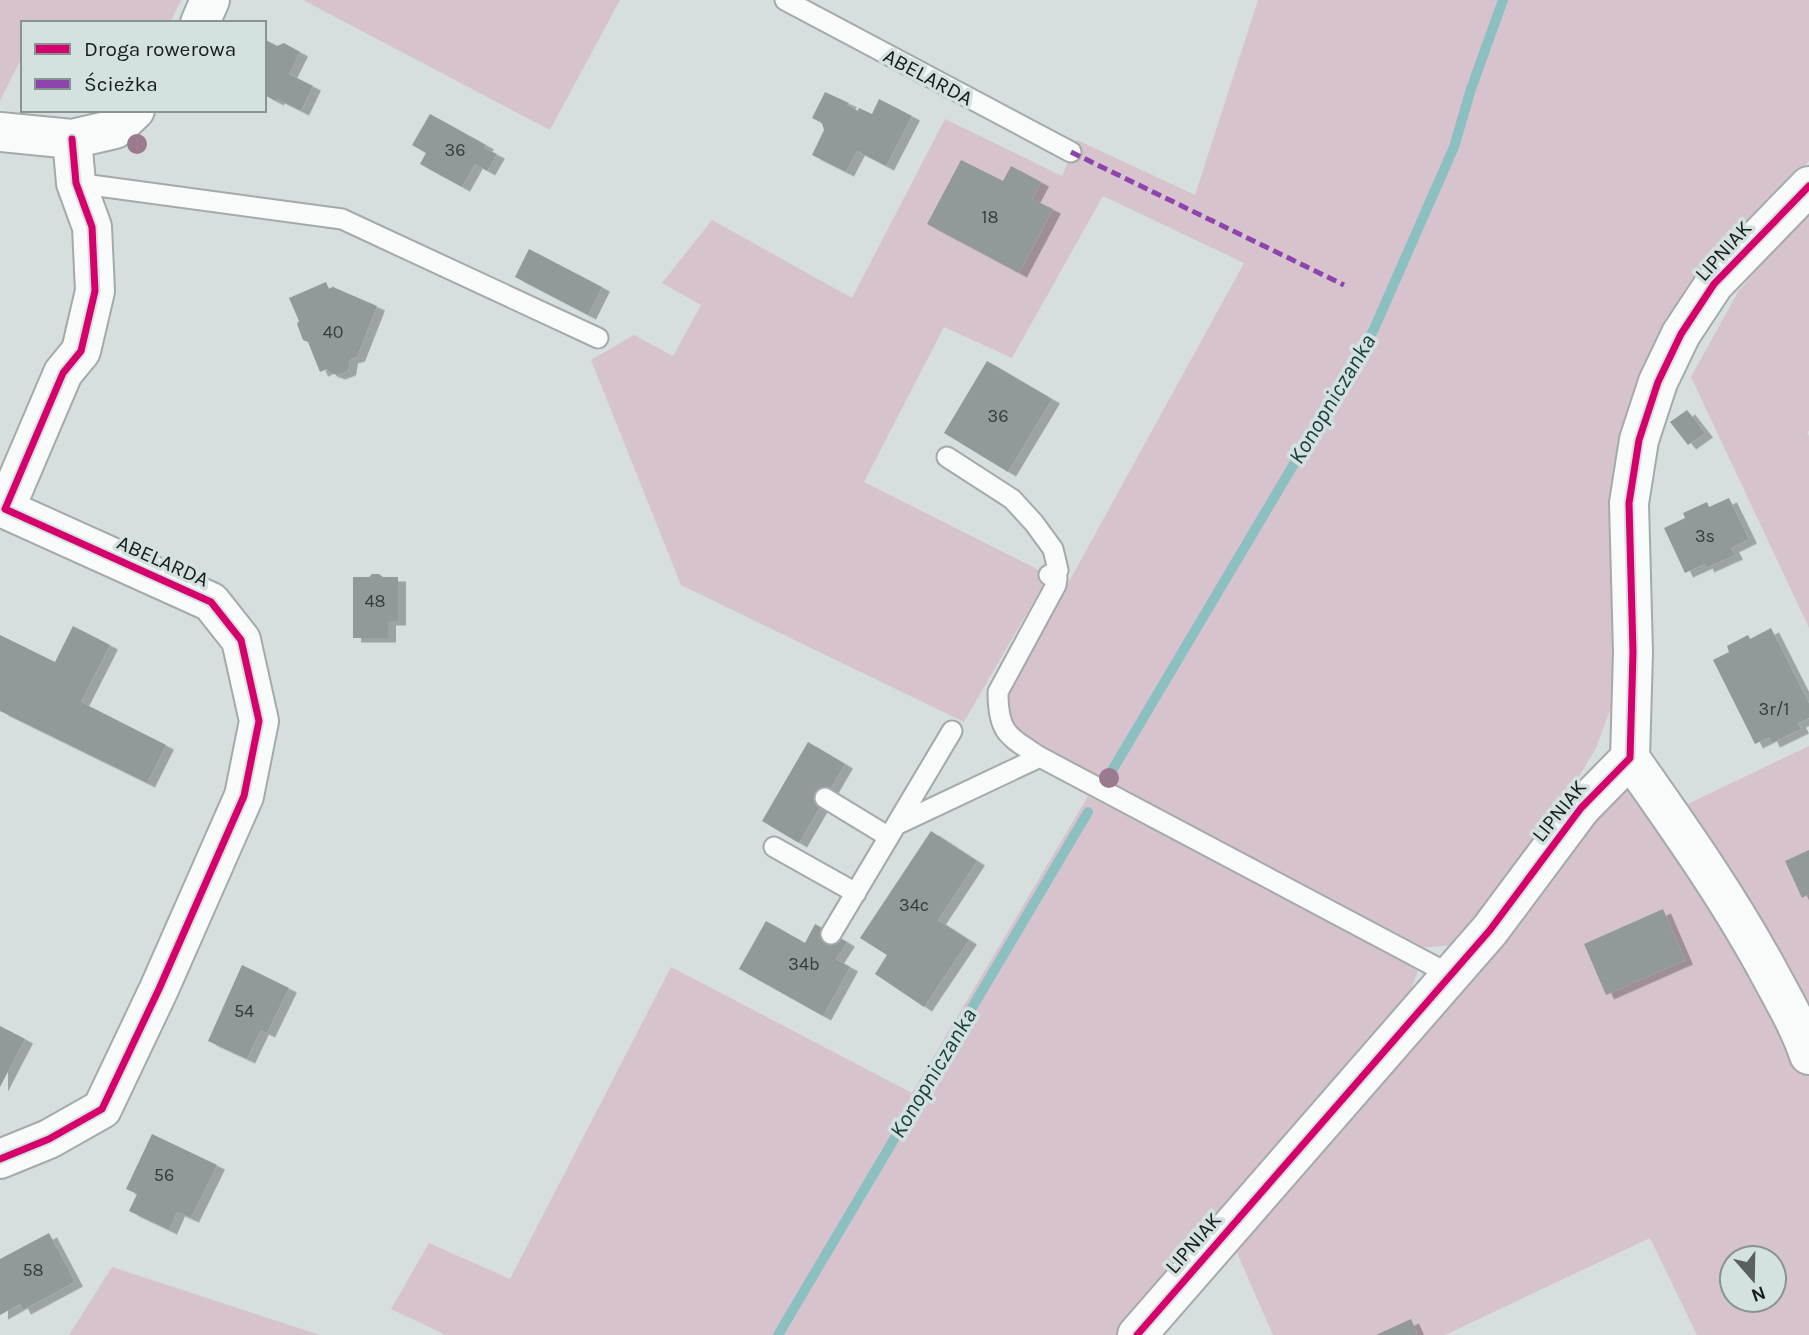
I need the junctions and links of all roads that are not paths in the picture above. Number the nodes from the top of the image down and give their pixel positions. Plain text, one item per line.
1 (210, 0) edge
2 (785, 0) edge
3 (201, 21) edge
4 (133, 112) edge
5 (0, 132) edge
6 (72, 139) junction
7 (1071, 152) dead end
8 (76, 183) junction
9 (1809, 186) edge
10 (598, 338) dead end
11 (947, 457) dead end
12 (952, 731) dead end
13 (1040, 757) junction
14 (1630, 758) junction
15 (825, 798) dead end
16 (893, 831) junction
17 (774, 847) dead end
18 (856, 893) junction
19 (831, 933) dead end
20 (1451, 975) junction
21 (1809, 1055) edge
22 (0, 1159) edge
23 (1137, 1335) edge

1 - 3 street
2 - 7 lane, ABELARDA
4 - 6 street
5 - 6 street
6 - 8 street, ABELARDA
8 - 10 lane
8 - 22 street, ABELARDA
9 - 14 street, LIPNIAK
11 - 13 lane
12 - 16 lane
13 - 16 lane
13 - 20 lane
14 - 20 street, LIPNIAK
14 - 21 street
15 - 16 lane
16 - 18 lane
17 - 18 lane
18 - 19 lane
20 - 23 street, LIPNIAK

